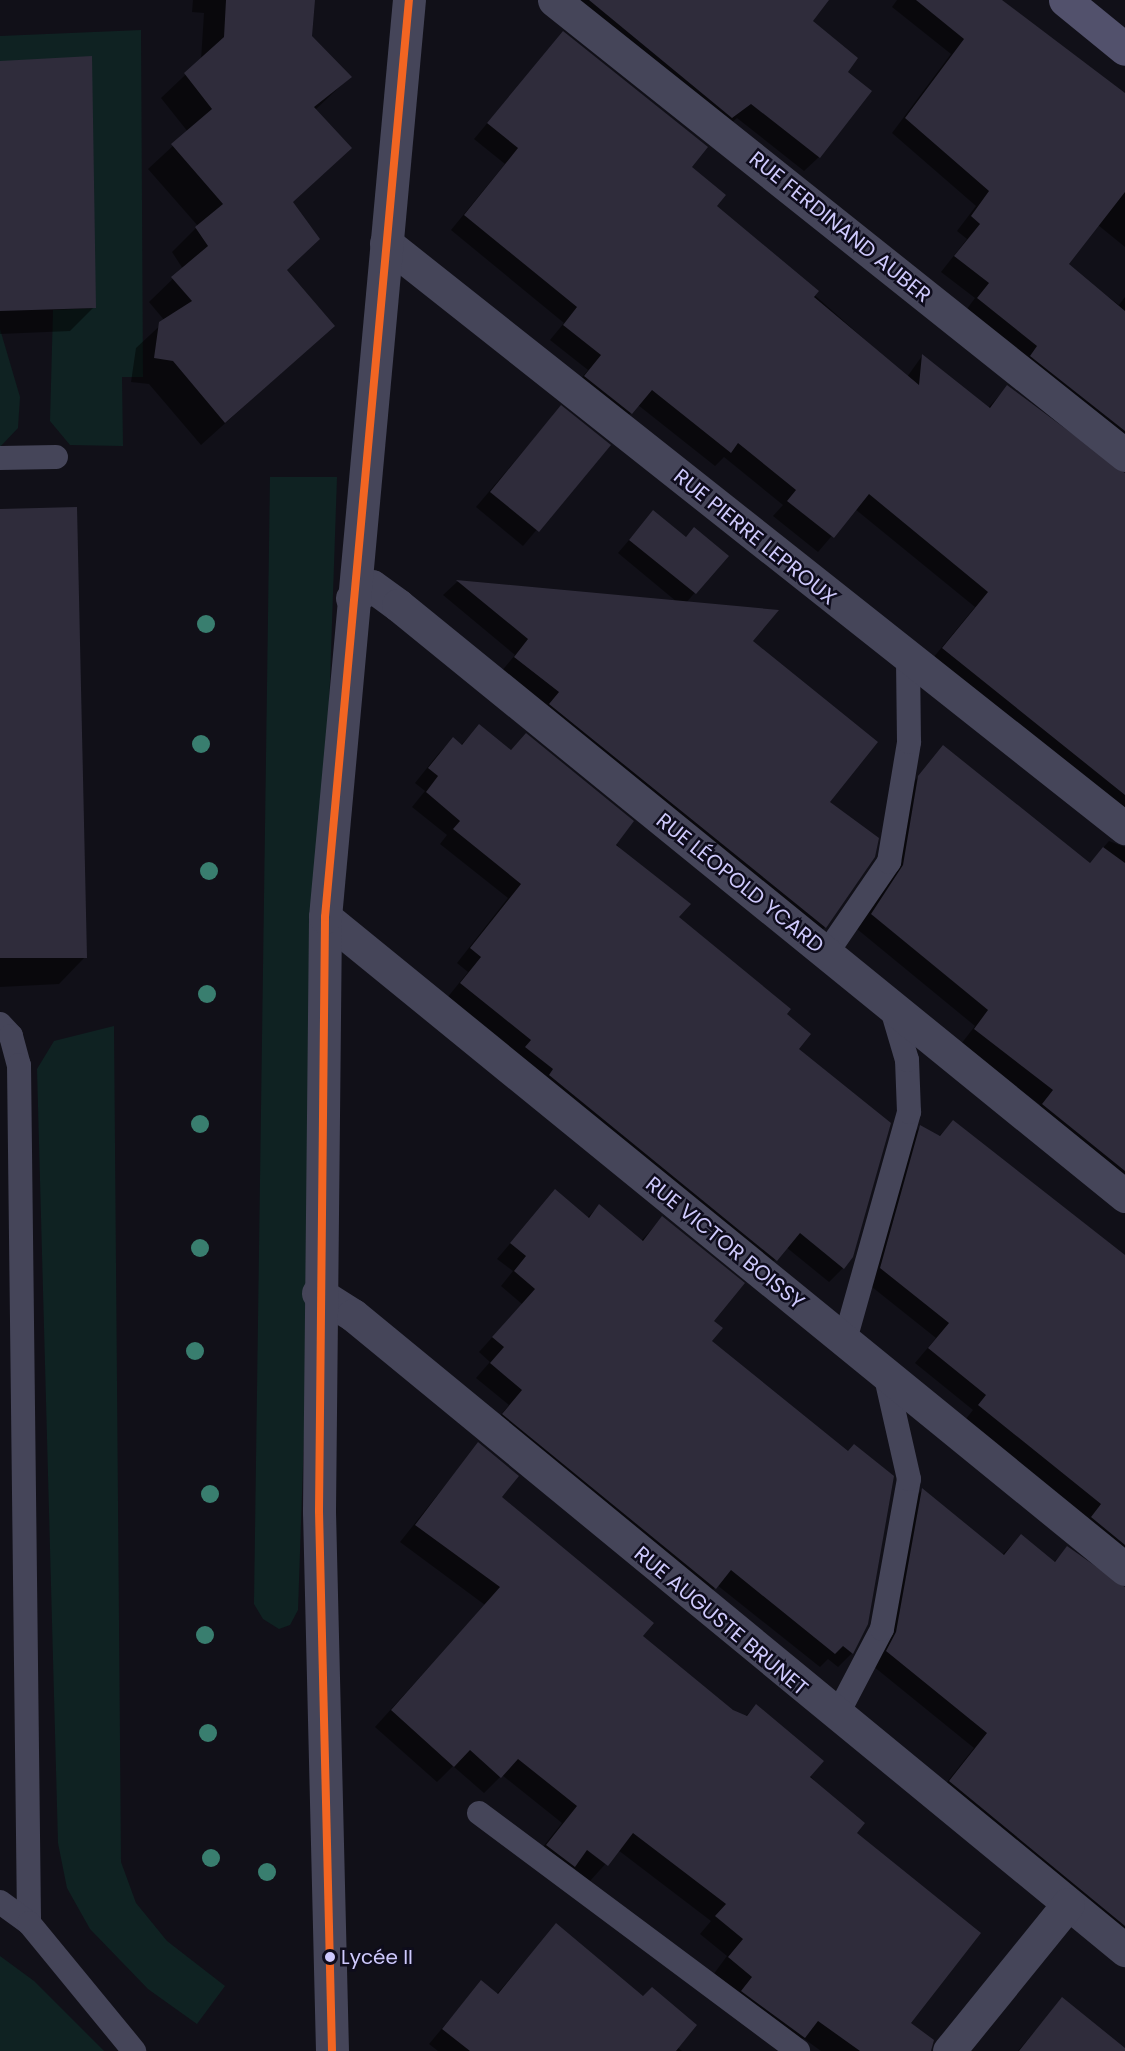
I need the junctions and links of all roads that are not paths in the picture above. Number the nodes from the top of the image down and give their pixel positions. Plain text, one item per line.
1 (409, 0) edge
2 (554, 0) edge
3 (1065, 0) edge
4 (1125, 49) edge
5 (386, 243) junction
6 (1125, 455) edge
7 (56, 457) dead end
8 (0, 458) edge
9 (352, 598) junction
10 (908, 659) junction
11 (1125, 828) edge
12 (325, 917) junction
13 (826, 954) junction
14 (891, 1006) junction
15 (0, 1024) edge
16 (1125, 1196) edge
17 (318, 1293) junction
18 (845, 1340) junction
19 (885, 1373) junction
20 (1125, 1569) edge
21 (836, 1717) junction
22 (479, 1813) dead end
23 (0, 1902) edge
24 (1068, 1904) junction
25 (28, 1923) junction
26 (1125, 1950) edge
27 (134, 2051) edge
28 (332, 2051) edge
29 (798, 2051) edge
30 (949, 2051) edge

1 - 5 street
2 - 6 street, RUE FERDINAND AUBER
3 - 4 main road
5 - 9 street
5 - 10 street, RUE PIERRE LEPROUX
7 - 8 lane
9 - 12 street
9 - 13 street, RUE LÉOPOLD YCARD
10 - 11 street, RUE PIERRE LEPROUX
10 - 13 lane
12 - 17 street
12 - 18 street, RUE VICTOR BOISSY
13 - 14 street, RUE LÉOPOLD YCARD
14 - 16 street, RUE LÉOPOLD YCARD
14 - 18 lane
15 - 25 lane
17 - 21 street, RUE AUGUSTE BRUNET
17 - 28 street
18 - 19 street, RUE VICTOR BOISSY
19 - 20 street, RUE VICTOR BOISSY
19 - 21 lane
21 - 24 street, RUE AUGUSTE BRUNET
22 - 29 lane
23 - 25 lane
24 - 26 street, RUE AUGUSTE BRUNET
24 - 30 street
25 - 27 lane

